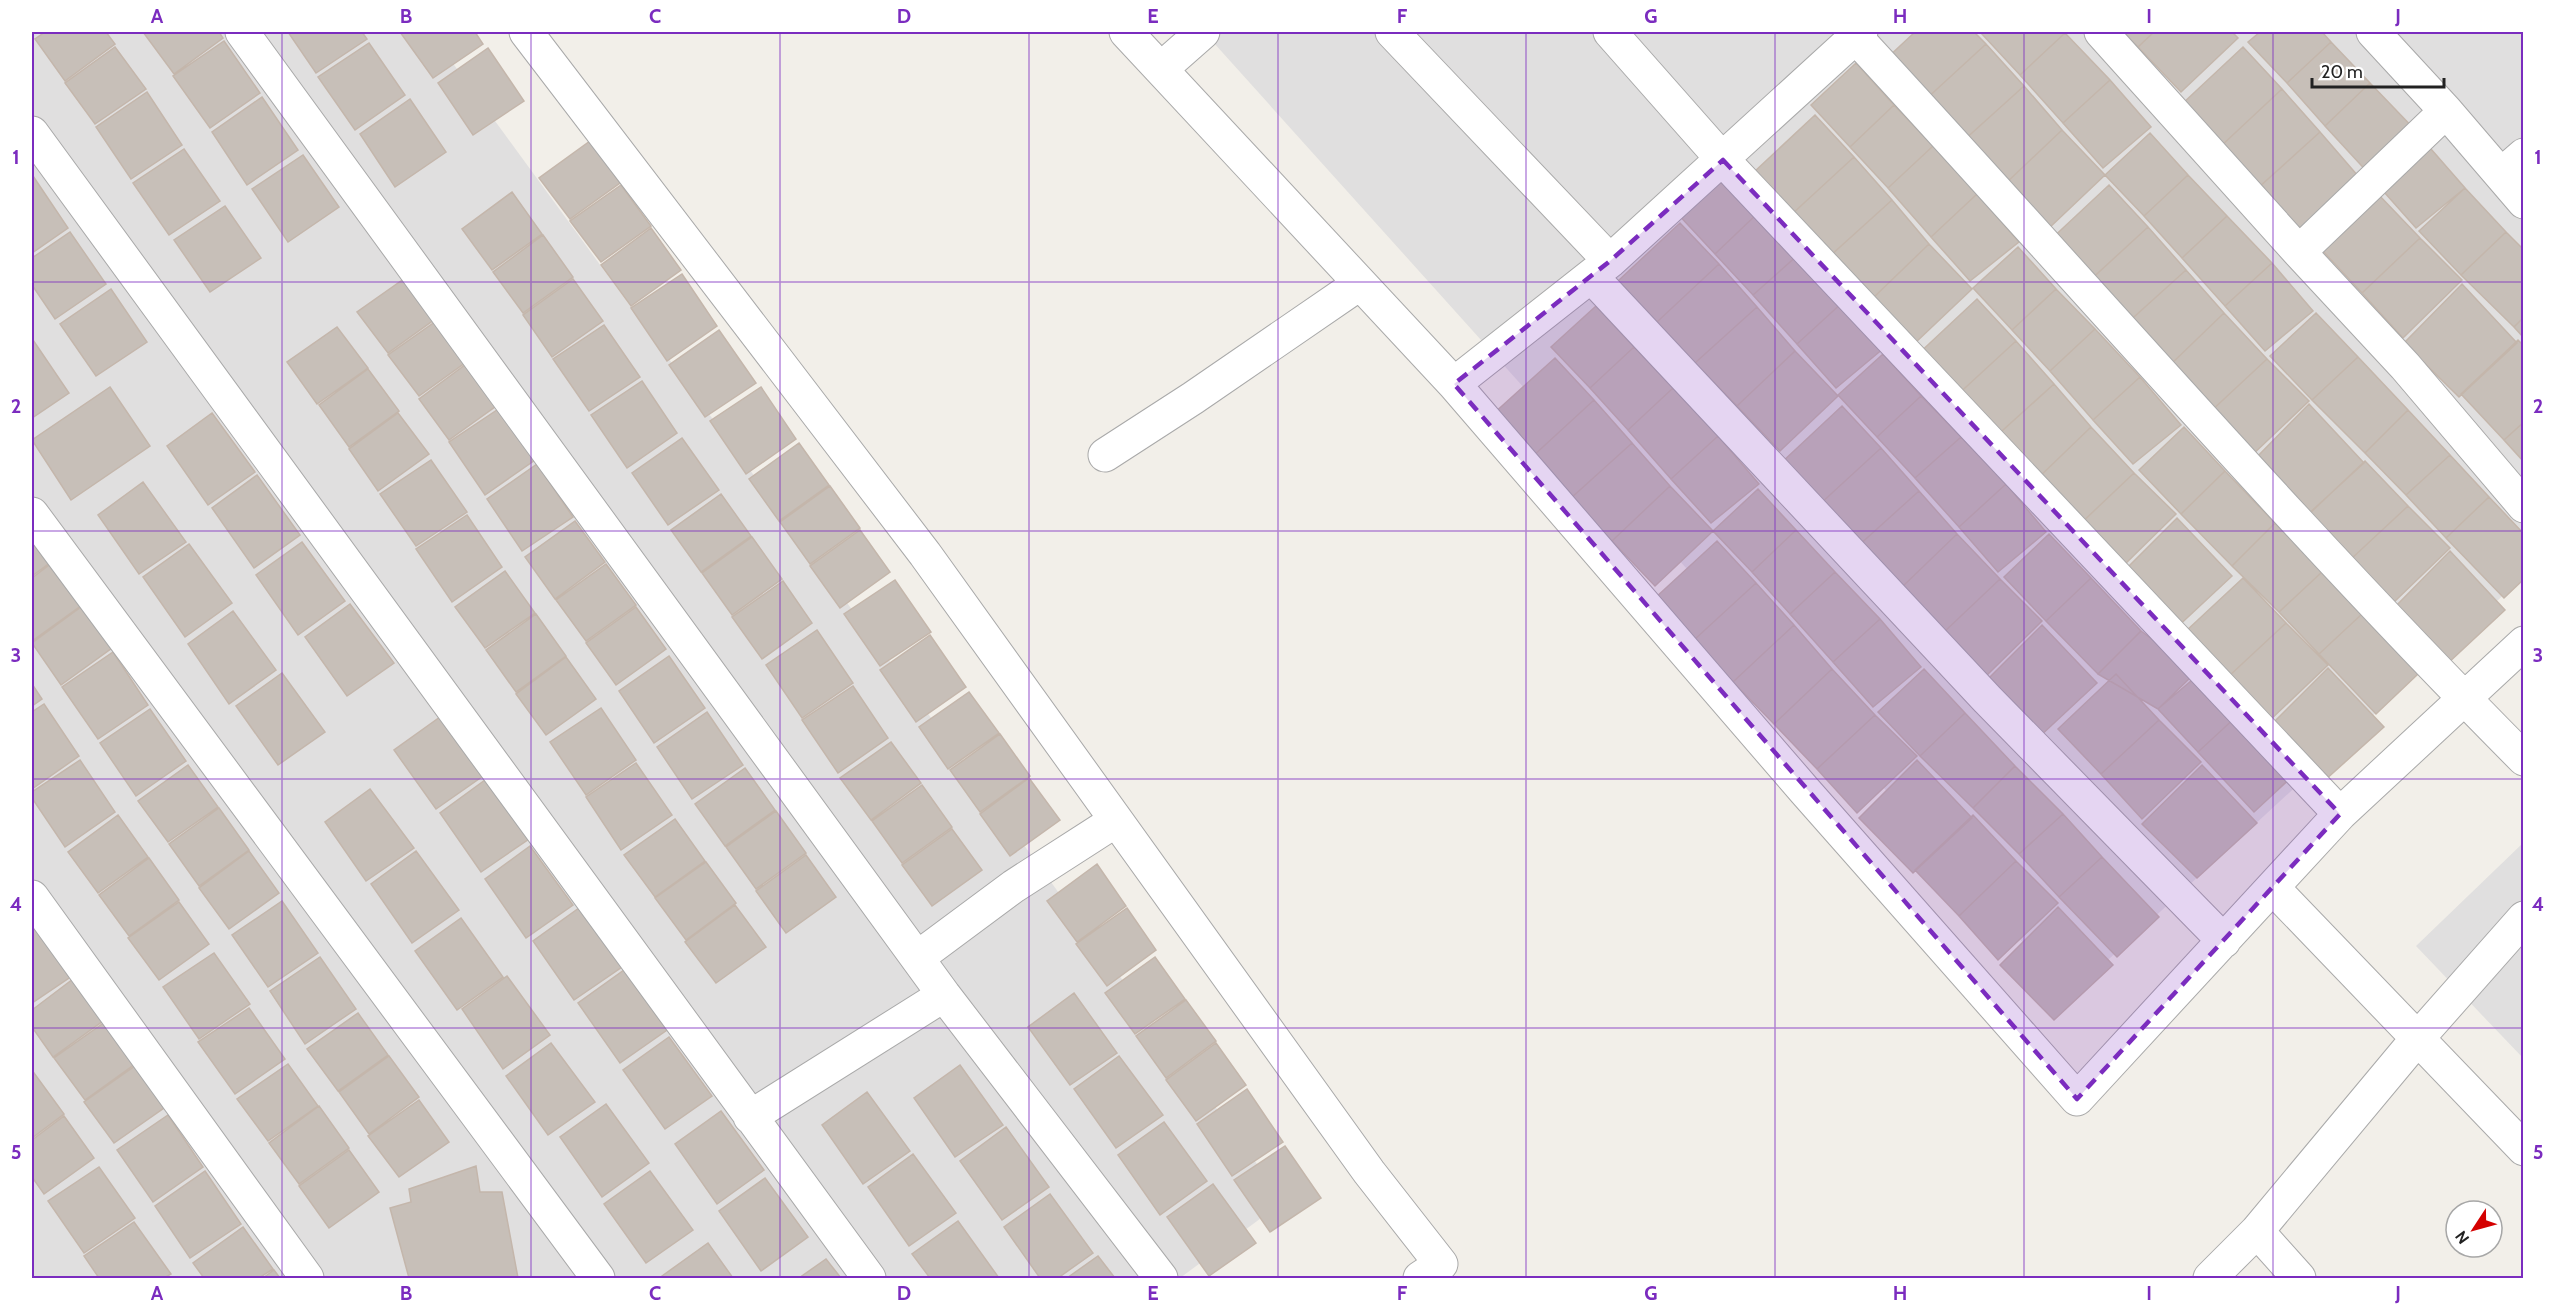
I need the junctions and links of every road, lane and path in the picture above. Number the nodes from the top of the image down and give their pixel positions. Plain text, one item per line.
1 (242, 32) edge
2 (526, 32) edge
3 (1126, 32) edge
4 (1203, 32) edge
5 (1392, 32) edge
6 (1610, 32) edge
7 (2101, 32) edge
8 (2373, 32) edge
9 (1856, 33) edge
10 (1161, 69) junction
11 (2446, 111) junction
12 (32, 133) edge
13 (1723, 160) junction
14 (2512, 165) edge
15 (2523, 202) edge
16 (2299, 252) junction
17 (1600, 268) junction
18 (1359, 284) junction
19 (1454, 384) junction
20 (1105, 455) dead end
21 (2523, 506) edge
22 (32, 514) edge
23 (2523, 643) edge
24 (2463, 699) junction
25 (2523, 759) edge
26 (2340, 814) junction
27 (1115, 821) junction
28 (2273, 888) junction
29 (32, 897) edge
30 (2523, 918) edge
31 (2224, 941) junction
32 (917, 958) junction
33 (944, 995) junction
34 (2417, 1039) junction
35 (750, 1117) junction
36 (2523, 1149) edge
37 (2257, 1231) junction
38 (1438, 1274) edge
39 (307, 1278) edge
40 (598, 1278) edge
41 (869, 1278) edge
42 (1161, 1278) edge
43 (2210, 1278) edge
44 (2299, 1278) edge

1 - 32 street
2 - 27 street
3 - 10 street
4 - 10 street
5 - 17 street
6 - 13 street
7 - 16 street
8 - 11 street
9 - 13 street
9 - 24 street
10 - 18 street
11 - 14 street
11 - 16 street
12 - 35 street
13 - 17 street
13 - 26 street
14 - 15 street
16 - 21 street
17 - 19 street
17 - 31 street
18 - 19 street
18 - 20 street
19 - 31 street
22 - 40 street
23 - 24 street
24 - 25 street
24 - 26 street
26 - 28 street
27 - 32 street
27 - 38 street
28 - 31 street
28 - 34 street
29 - 39 street
30 - 34 street
32 - 33 street
33 - 35 street
33 - 42 street
34 - 36 street
34 - 37 street
35 - 41 street
37 - 43 street
37 - 44 street

